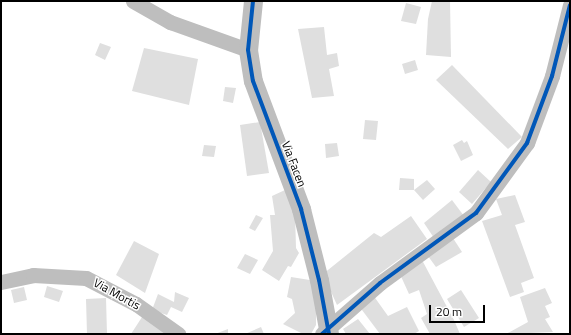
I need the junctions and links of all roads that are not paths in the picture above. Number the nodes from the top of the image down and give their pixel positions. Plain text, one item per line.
1 (133, 1) edge
2 (253, 1) edge
3 (570, 5) edge
4 (248, 50) junction
5 (1, 282) edge
6 (326, 332) edge
7 (178, 334) edge

1 - 4 street
2 - 4 street, Via Facen
3 - 6 street
4 - 6 street, Via Facen
5 - 7 street, Via Mortis

